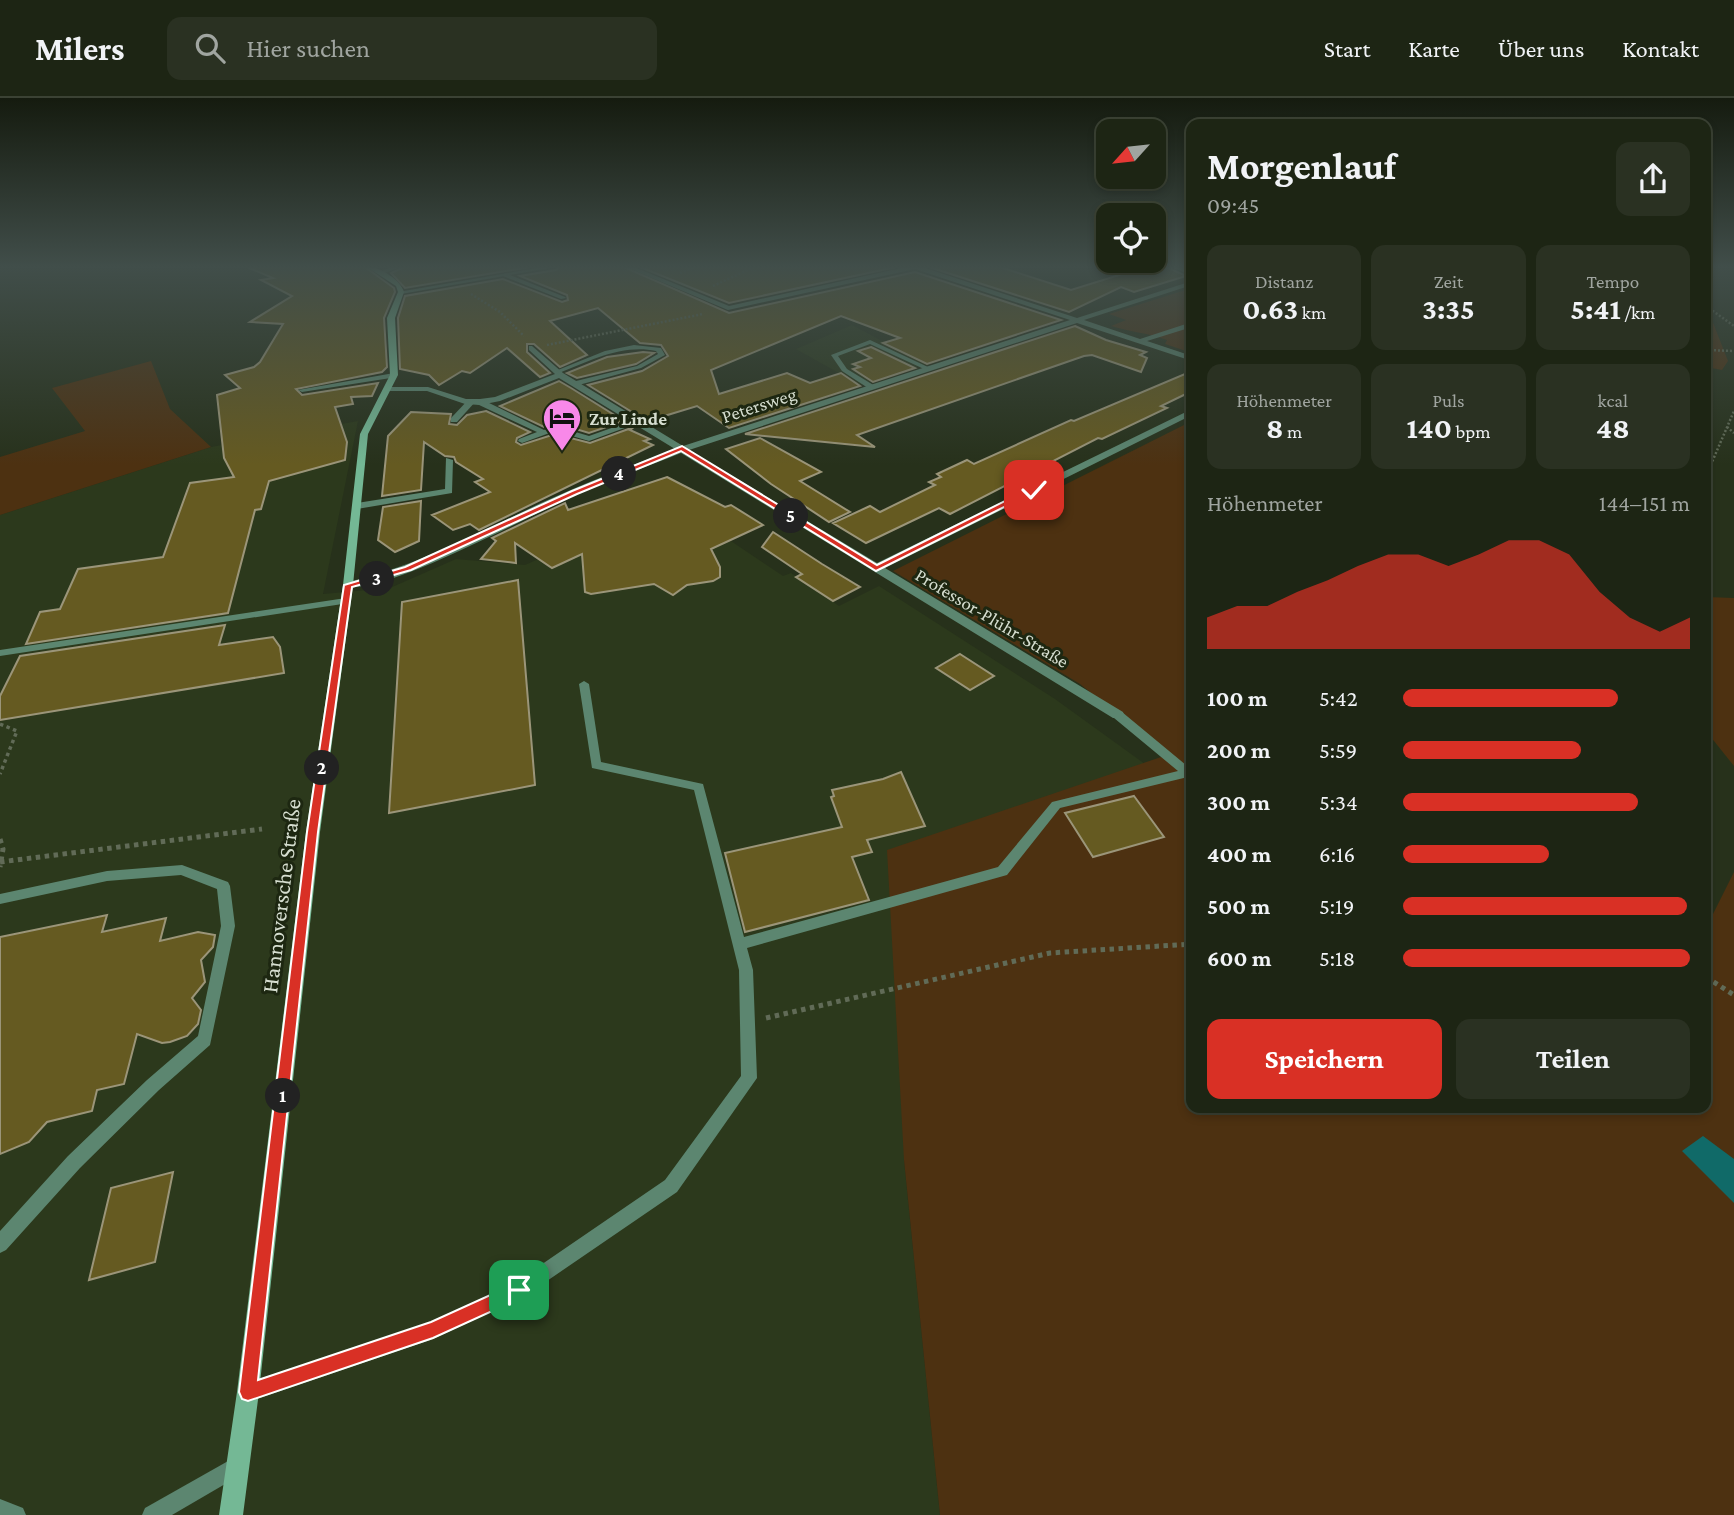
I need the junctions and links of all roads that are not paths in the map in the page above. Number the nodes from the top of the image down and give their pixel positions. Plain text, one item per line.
1 (392, 333) edge
2 (1033, 333) edge
3 (1118, 333) edge
4 (1165, 333) edge
5 (1141, 341) junction
6 (532, 348) road end
7 (1186, 357) edge
8 (926, 368) junction
9 (559, 374) junction
10 (394, 375) junction
11 (575, 384) junction
12 (871, 386) junction
13 (389, 389) junction
14 (302, 390) dead end
15 (476, 402) junction
16 (1186, 415) edge
17 (454, 420) dead end
18 (637, 422) junction
19 (543, 432) junction
20 (522, 441) dead end
21 (682, 449) junction
22 (449, 460) dead end
23 (357, 506) junction
24 (876, 568) junction
25 (347, 593) junction
26 (0, 653) edge
27 (584, 684) dead end
28 (1118, 715) joint
29 (1186, 771) edge
30 (1186, 773) edge
31 (0, 899) edge
32 (739, 944) junction
33 (0, 1244) edge
34 (248, 1392) junction
35 (238, 1465) junction
36 (0, 1509) edge
37 (16, 1515) edge
38 (152, 1515) edge
39 (231, 1515) edge

1 - 10 street, Hannoversche Straße
2 - 8 street, Petersweg
3 - 5 street
4 - 5 street
5 - 7 street
6 - 9 street, Professor-Plühr-Straße
8 - 12 street, Petersweg
8 - 12 lane
9 - 11 street, Professor-Plühr-Straße
9 - 11 lane
9 - 15 street
10 - 13 street, Hannoversche Straße
10 - 14 lane
11 - 18 street, Professor-Plühr-Straße
12 - 21 street, Petersweg
13 - 15 street
13 - 23 street, Hannoversche Straße
15 - 17 lane
15 - 19 lane
16 - 24 street
18 - 19 lane
18 - 21 street, Professor-Plühr-Straße
19 - 20 lane
21 - 24 street, Professor-Plühr-Straße
21 - 25 street, Petersweg
22 - 23 lane
23 - 25 street, Hannoversche Straße
24 - 28 street, Professor-Plühr-Straße
25 - 26 lane
25 - 34 street, Hannoversche Straße
27 - 32 lane
28 - 29 lane
30 - 32 lane
31 - 33 lane
32 - 34 lane
34 - 35 street, Hannoversche Straße
35 - 38 lane
35 - 39 street, Hannoversche Straße
36 - 37 lane

